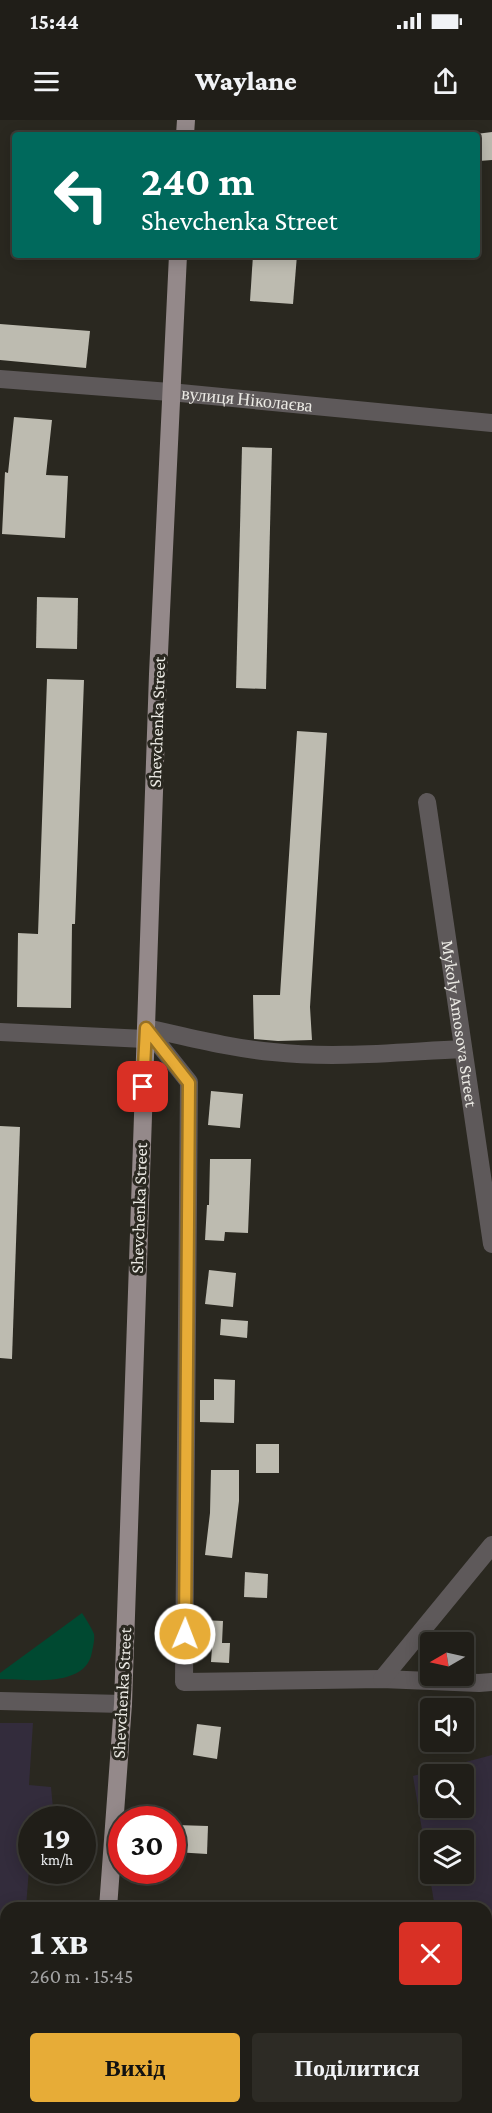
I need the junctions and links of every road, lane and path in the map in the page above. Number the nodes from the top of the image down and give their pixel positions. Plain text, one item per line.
1 (178, 258) edge
2 (0, 379) edge
3 (170, 392) junction
4 (492, 423) edge
5 (427, 802) dead end
6 (0, 1032) edge
7 (145, 1033) junction
8 (462, 1049) junction
9 (492, 1244) edge
10 (492, 1545) edge
11 (382, 1679) junction
12 (492, 1682) edge
13 (0, 1701) edge
14 (123, 1704) junction
15 (108, 1902) edge

1 - 3 main road, Shevchenka Street
2 - 3 street, вулиця Ніколаєва
3 - 4 street, вулиця Ніколаєва
3 - 7 main road, Shevchenka Street
5 - 8 street, Mykoly Amosova Street
6 - 7 street
7 - 8 street
7 - 11 street
7 - 14 main road, Shevchenka Street
8 - 9 street, Mykoly Amosova Street
10 - 11 street
11 - 12 street
13 - 14 street
14 - 15 main road, Shevchenka Street

